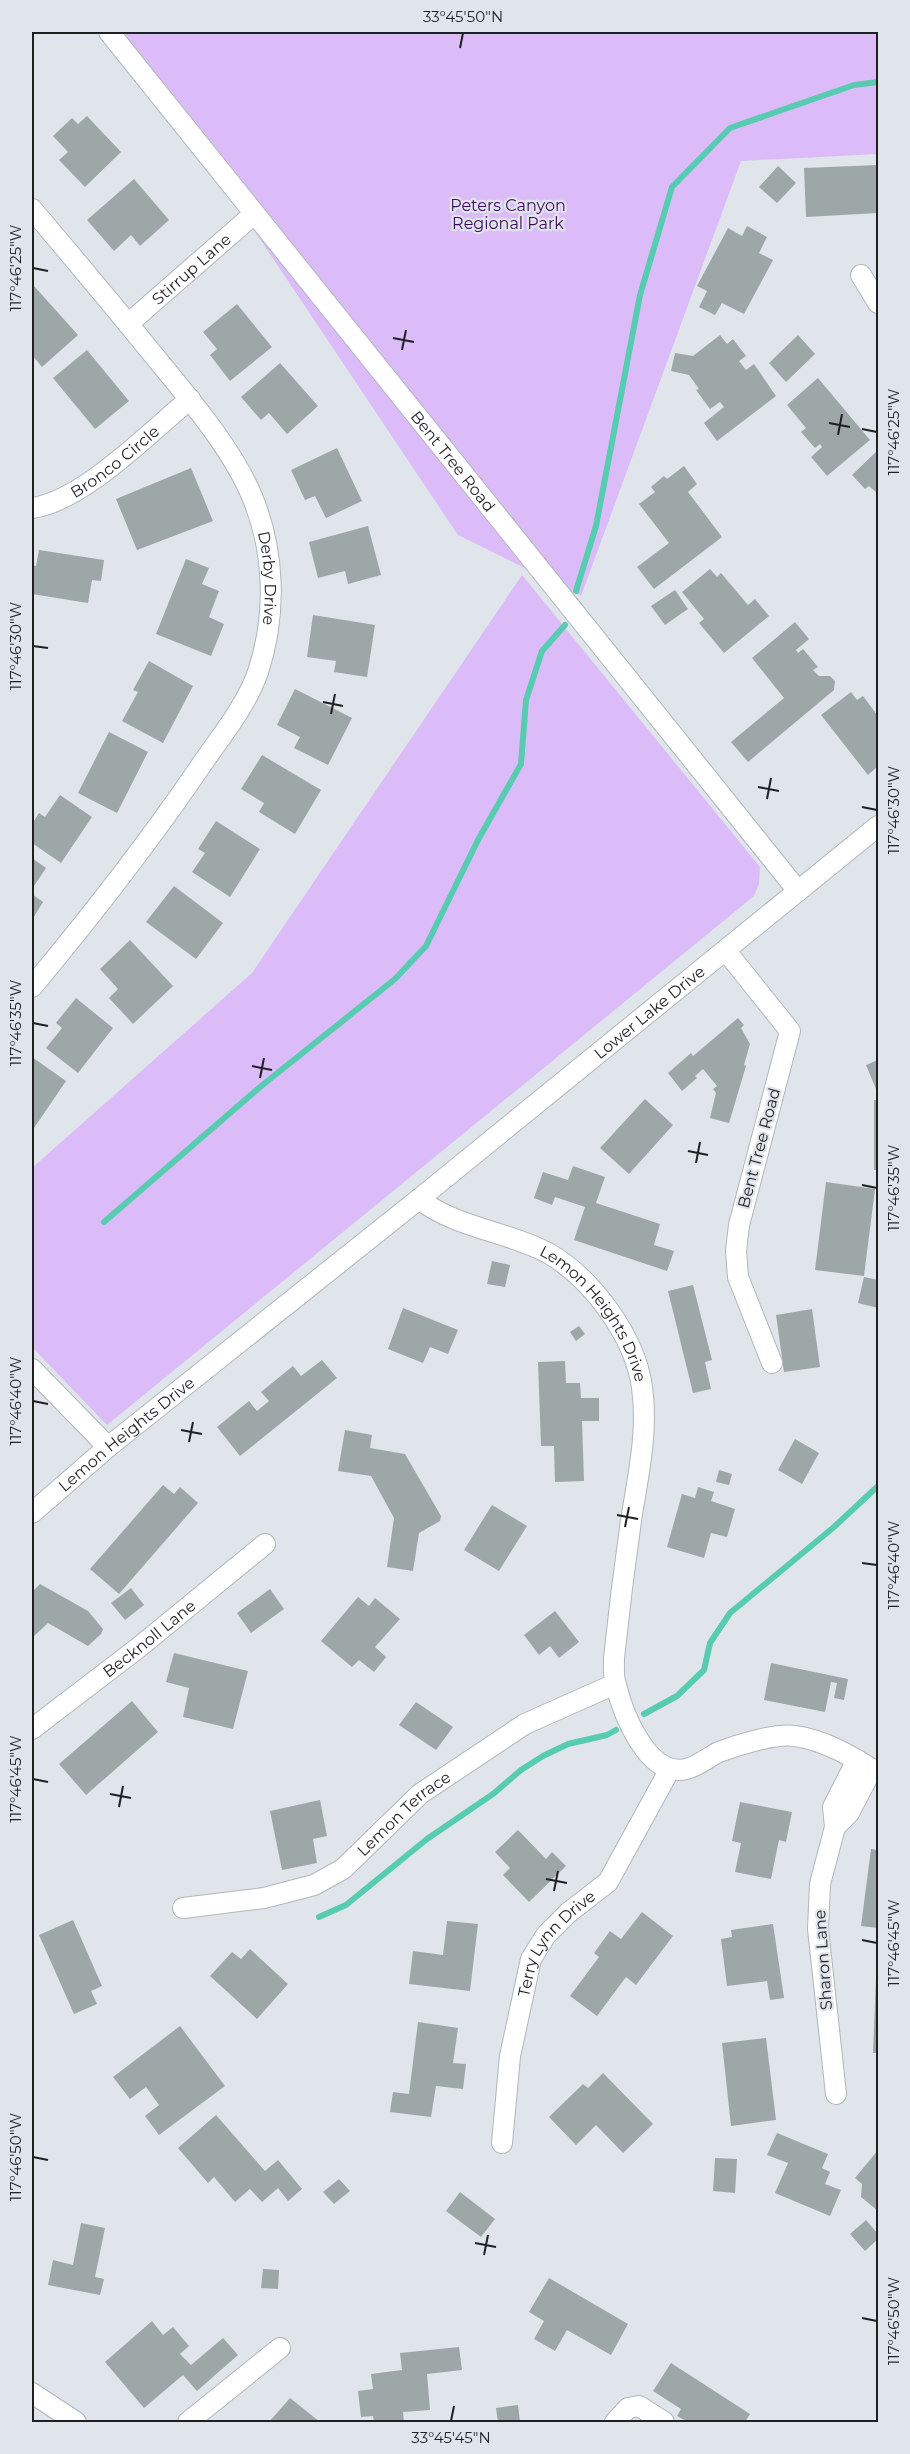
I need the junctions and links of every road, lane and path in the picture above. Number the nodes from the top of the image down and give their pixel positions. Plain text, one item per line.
1 (109, 32) edge
2 (32, 209) edge
3 (254, 214) junction
4 (861, 275) dead end
5 (879, 303) edge
6 (128, 324) junction
7 (190, 399) junction
8 (32, 508) edge
9 (879, 826) edge
10 (798, 891) junction
11 (726, 951) junction
12 (32, 987) edge
13 (419, 1199) junction
14 (772, 1363) dead end
15 (32, 1369) edge
16 (108, 1447) junction
17 (32, 1513) edge
18 (265, 1544) dead end
19 (615, 1684) junction
20 (32, 1729) edge
21 (869, 1767) edge
22 (670, 1769) junction
23 (183, 1908) dead end
24 (836, 2094) dead end
25 (502, 2143) dead end
26 (280, 2348) dead end
27 (32, 2393) edge
28 (76, 2422) edge
29 (188, 2422) edge
30 (615, 2422) edge
31 (664, 2422) edge

1 - 3 street, Bent Tree Road
2 - 6 street, Derby Drive
3 - 6 street, Stirrup Lane
3 - 10 street, Bent Tree Road
4 - 5 street
6 - 7 street, Derby Drive
7 - 8 street, Bronco Circle
7 - 12 street, Derby Drive
9 - 10 street, Lower Lake Drive
10 - 11 street, Lower Lake Drive
11 - 13 street, Lower Lake Drive
11 - 14 street, Bent Tree Road
13 - 16 street, Lemon Heights Drive
13 - 19 street, Lemon Heights Drive
15 - 16 street
16 - 17 street, Lemon Heights Drive
18 - 20 street, Becknoll Lane
19 - 22 street, Lemon Heights Drive
19 - 23 street, Lemon Terrace
21 - 22 street
21 - 24 street, Sharon Lane
22 - 25 street, Terry Lynn Drive
26 - 29 street
27 - 28 street
30 - 31 street

